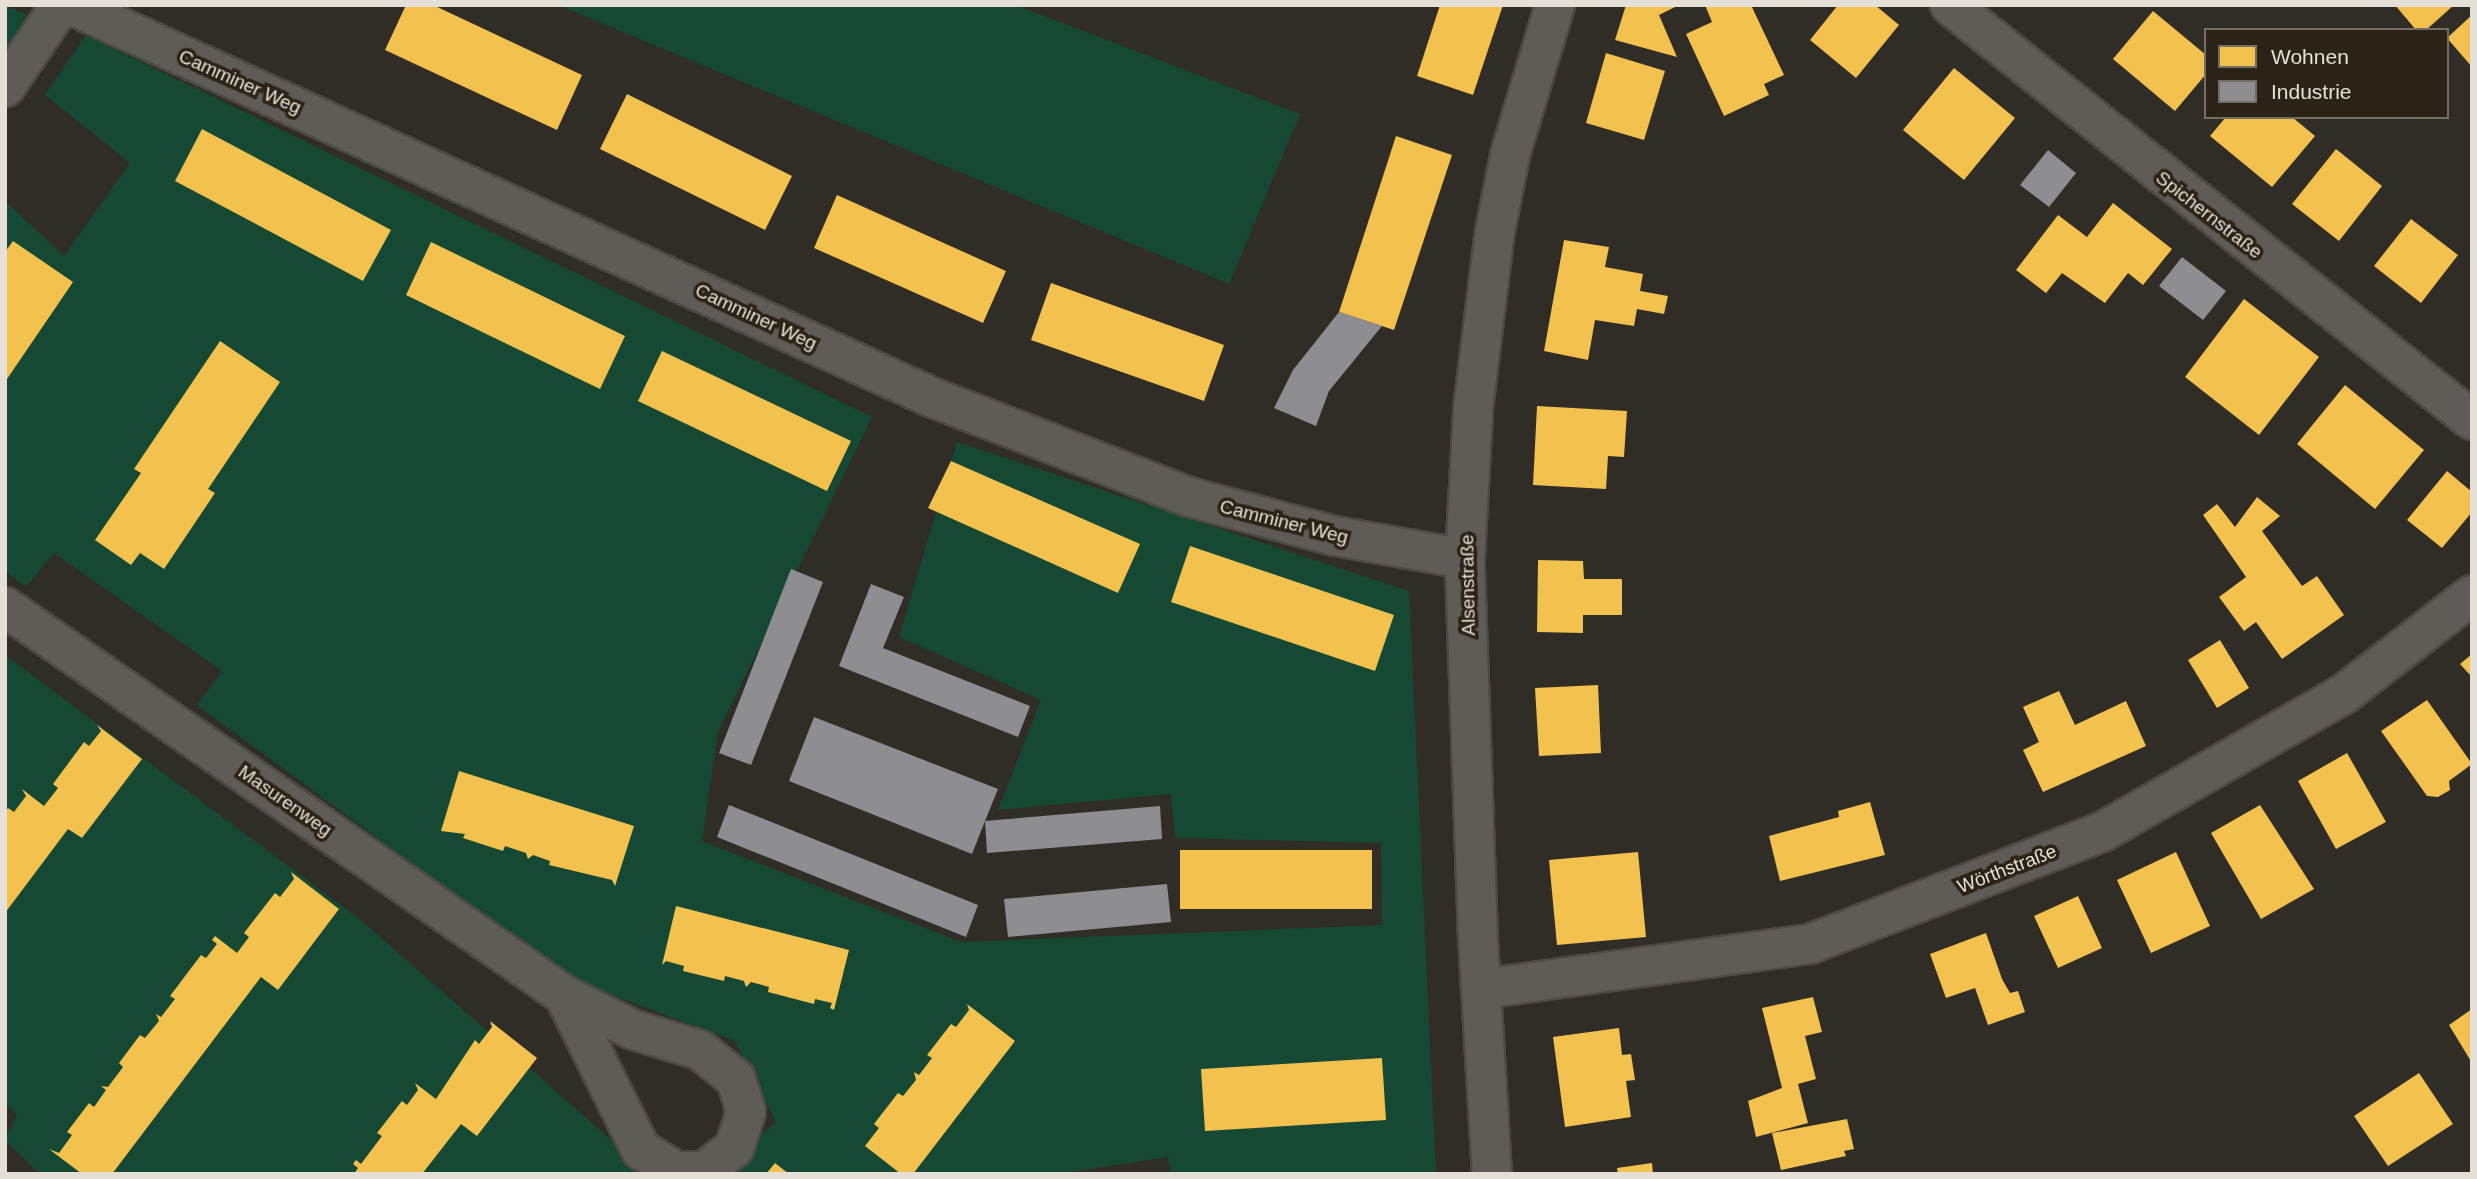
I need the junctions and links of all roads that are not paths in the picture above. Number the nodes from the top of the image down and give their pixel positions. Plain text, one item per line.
1 (61, 5) edge
2 (71, 5) edge
3 (1555, 5) edge
4 (1950, 5) edge
5 (5, 87) edge
6 (2472, 421) edge
7 (1465, 559) junction
8 (2472, 595) edge
9 (5, 607) edge
10 (1481, 989) junction
11 (565, 995) junction
12 (1492, 1174) edge

1 - 5 street
2 - 7 street, Camminer Weg
3 - 7 street, Alsenstraße
4 - 6 street, Spichernstraße
7 - 10 street, Alsenstraße
8 - 10 street, Wörthstraße
9 - 11 street, Masurenweg
10 - 12 street, Alsenstraße
11 - 11 street, Masurenweg

